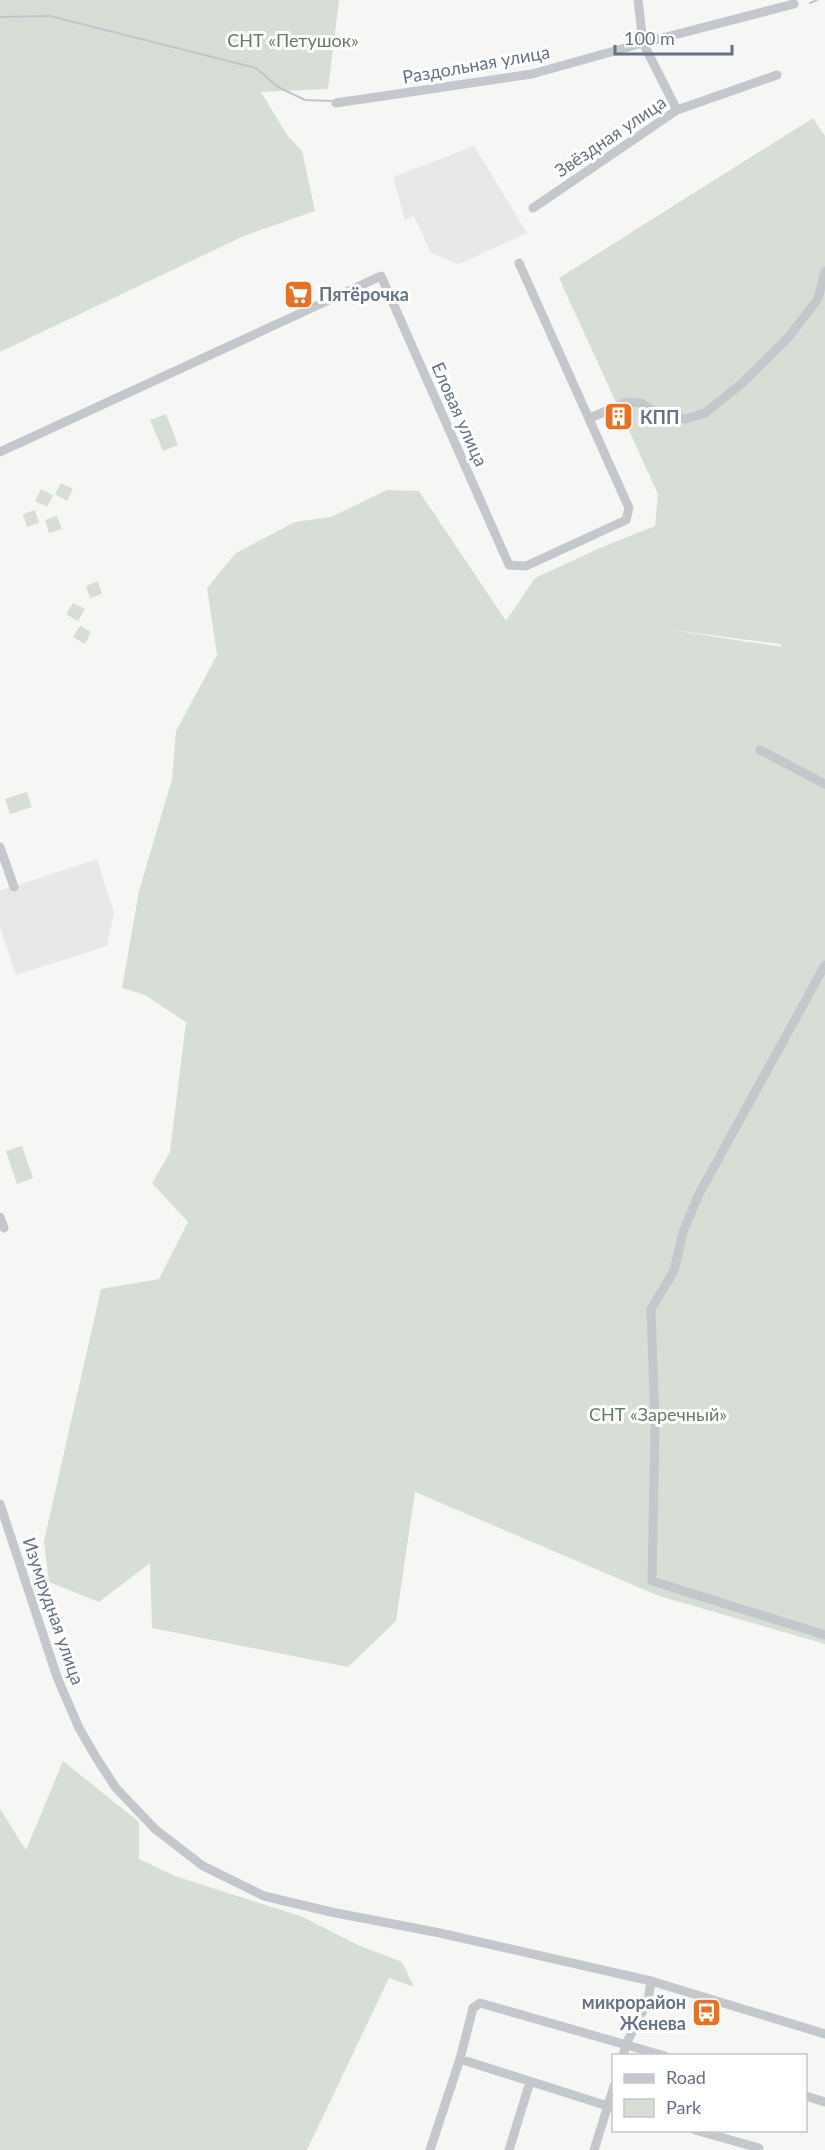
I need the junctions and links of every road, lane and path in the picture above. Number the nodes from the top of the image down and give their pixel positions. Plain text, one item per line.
1 (638, 0) edge
2 (794, 4) dead end
3 (643, 43) junction
4 (777, 75) dead end
5 (336, 103) dead end
6 (677, 110) junction
7 (533, 208) dead end
8 (519, 263) dead end
9 (825, 271) edge
10 (590, 418) junction
11 (0, 452) edge
12 (760, 750) dead end
13 (825, 784) edge
14 (0, 847) edge
15 (14, 887) dead end
16 (825, 965) edge
17 (0, 1217) edge
18 (4, 1228) dead end
19 (0, 1504) edge
20 (825, 1635) edge
21 (651, 1981) junction
22 (825, 2034) edge
23 (626, 2044) junction
24 (623, 2054) edge
25 (661, 2054) edge
26 (459, 2059) junction
27 (530, 2082) junction
28 (807, 2096) edge
29 (825, 2102) edge
30 (610, 2107) edge
31 (702, 2132) edge
32 (759, 2148) dead end
33 (430, 2150) edge
34 (509, 2150) edge
35 (594, 2150) edge

1 - 3 street
2 - 3 street, Раздольная улица
3 - 5 street, Раздольная улица
3 - 6 street
4 - 6 street, Звёздная улица
6 - 7 street, Звёздная улица
8 - 10 street
9 - 10 street
10 - 11 street, Еловая улица
12 - 13 street
14 - 15 street
16 - 20 street
17 - 18 street
19 - 21 street, Изумрудная улица
21 - 22 street, Изумрудная улица
21 - 23 street
23 - 24 street
23 - 25 street
23 - 26 street
26 - 27 street
26 - 33 street
27 - 30 street
27 - 34 street
28 - 29 street
30 - 35 street
31 - 32 street

